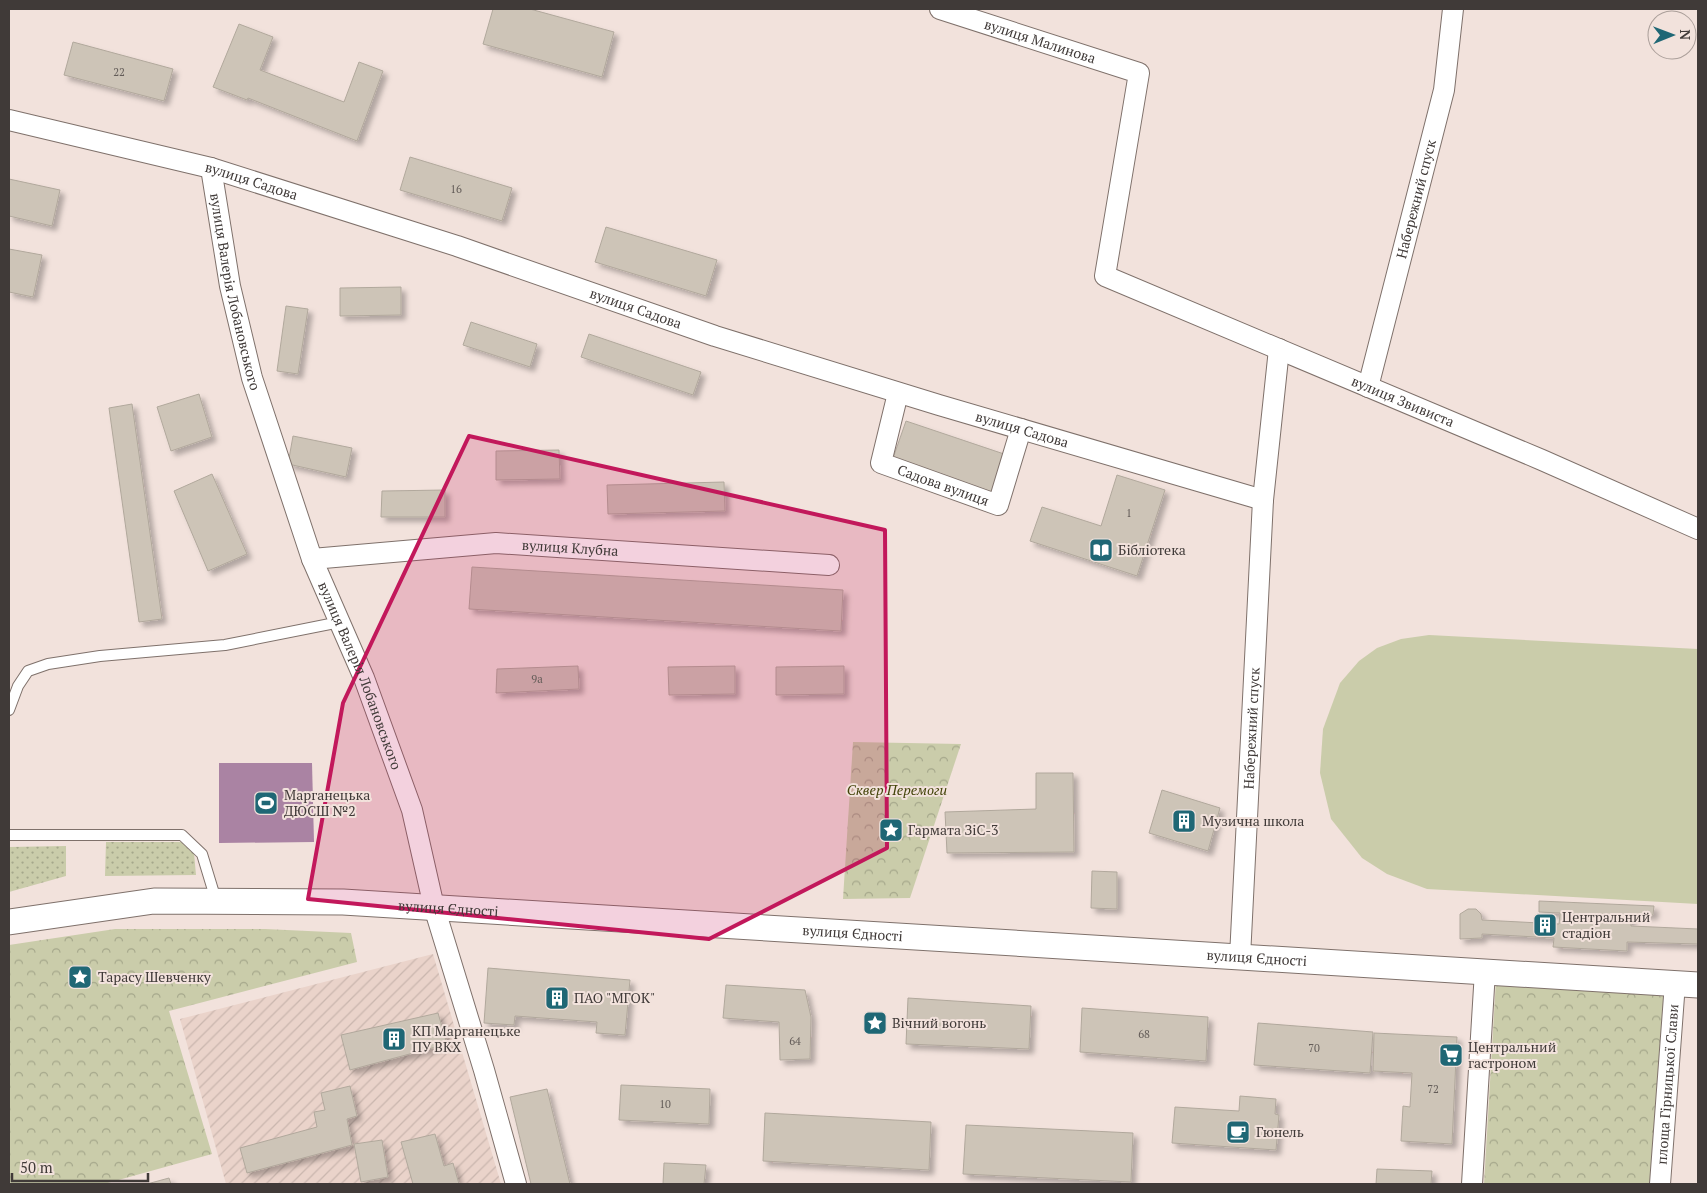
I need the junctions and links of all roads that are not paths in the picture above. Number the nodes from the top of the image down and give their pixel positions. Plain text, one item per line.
1 (940, 9) edge
2 (1453, 9) edge
3 (9, 120) edge
4 (211, 168) junction
5 (1105, 276) joint
6 (1280, 349) junction
7 (1368, 387) junction
8 (898, 393) junction
9 (1020, 429) junction
10 (1263, 500) junction
11 (1698, 529) edge
12 (312, 559) junction
13 (828, 565) dead end
14 (340, 622) junction
15 (9, 710) edge
16 (9, 835) edge
17 (216, 902) junction
18 (434, 908) junction
19 (9, 922) edge
20 (1240, 957) junction
21 (1485, 972) junction
22 (1686, 984) edge
23 (516, 1184) edge
24 (1472, 1184) edge
25 (1660, 1184) edge

1 - 5 street, вулиця Малинова
2 - 7 street, Набережний спуск
3 - 4 street, вулиця Садова
4 - 8 street, вулиця Садова
4 - 12 street, вулиця Валерія Лобановського
5 - 6 street, вулиця Звивиста
6 - 7 street, вулиця Звивиста
6 - 10 street, Набережний спуск
7 - 11 street, вулиця Звивиста
8 - 9 street, вулиця Садова
8 - 9 street, Садова вулиця
9 - 10 street, вулиця Садова
10 - 20 street, Набережний спуск
12 - 13 street, вулиця Клубна
12 - 14 street, вулиця Валерія Лобановського
14 - 15 lane
14 - 18 street, вулиця Валерія Лобановського
16 - 17 lane
17 - 18 street, вулиця Єдності
17 - 19 street, вулиця Єдності
18 - 20 street, вулиця Єдності
18 - 23 street, вулиця Валерія Лобановського
20 - 21 street, вулиця Єдності
21 - 22 street, вулиця Єдності
21 - 24 street
22 - 25 street, площа Гірницької Слави

